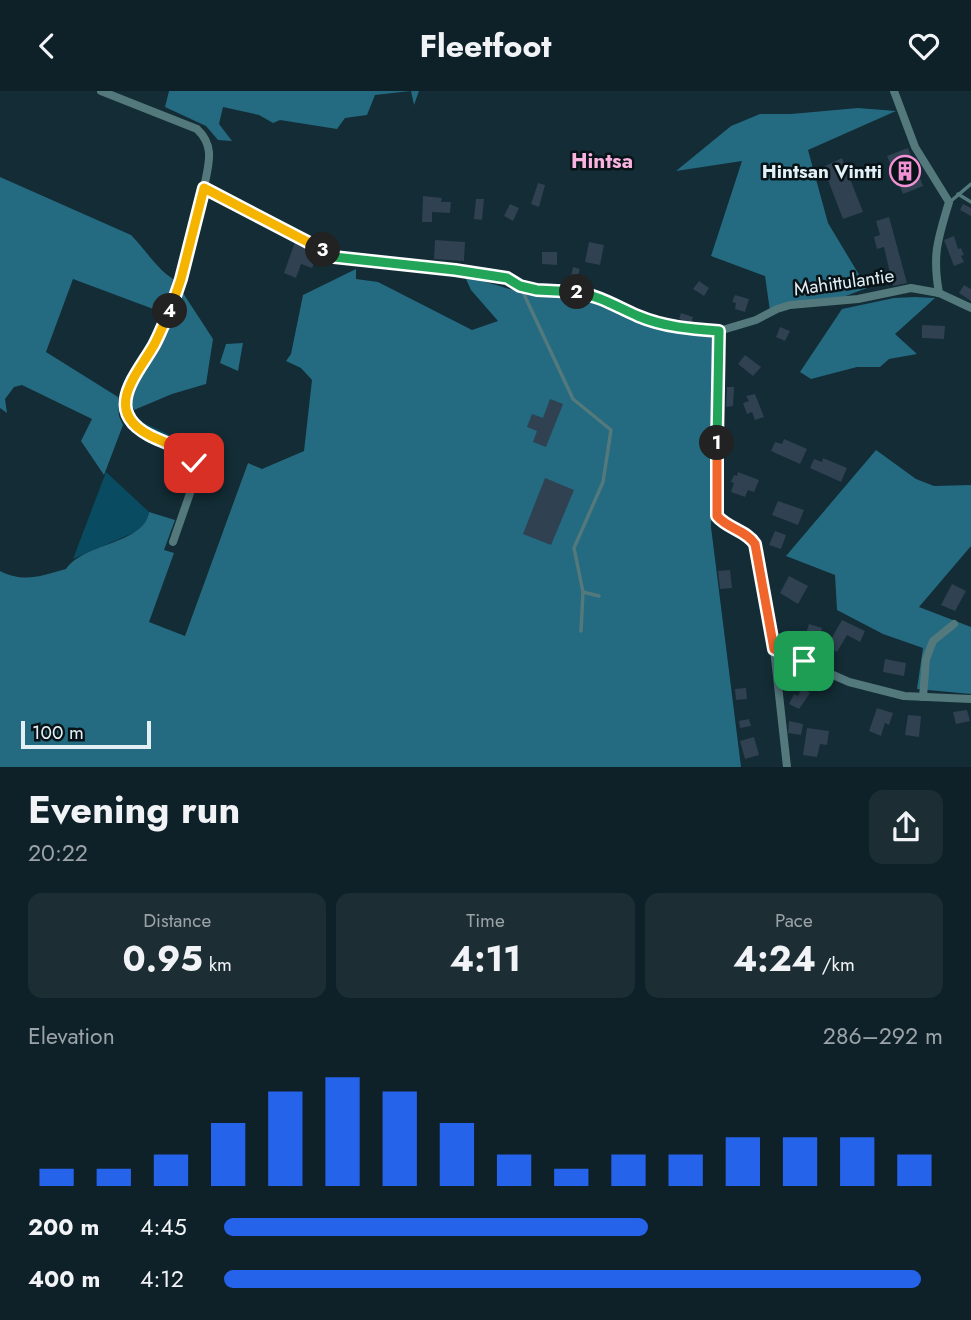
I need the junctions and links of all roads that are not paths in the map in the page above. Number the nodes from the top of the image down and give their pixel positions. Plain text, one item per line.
1 (101, 91) edge
2 (894, 91) edge
3 (971, 184) edge
4 (204, 188) junction
5 (958, 194) junction
6 (949, 202) junction
7 (971, 202) edge
8 (520, 286) junction
9 (939, 293) junction
10 (971, 308) edge
11 (719, 331) junction
12 (173, 542) dead end
13 (583, 592) junction
14 (598, 596) dead end
15 (954, 624) dead end
16 (581, 631) dead end
17 (774, 649) junction
18 (923, 697) junction
19 (971, 699) edge
20 (787, 767) edge

1 - 4 street
2 - 6 street
3 - 5 lane
4 - 8 street, Mahittulantie
4 - 12 street
5 - 6 lane
5 - 7 lane
6 - 9 street
8 - 11 street, Mahittulantie
8 - 13 lane
9 - 10 street, Mahittulantie
9 - 11 street, Mahittulantie
11 - 17 street
13 - 14 lane
13 - 16 lane
15 - 18 street
17 - 18 street
17 - 20 street
18 - 19 street

